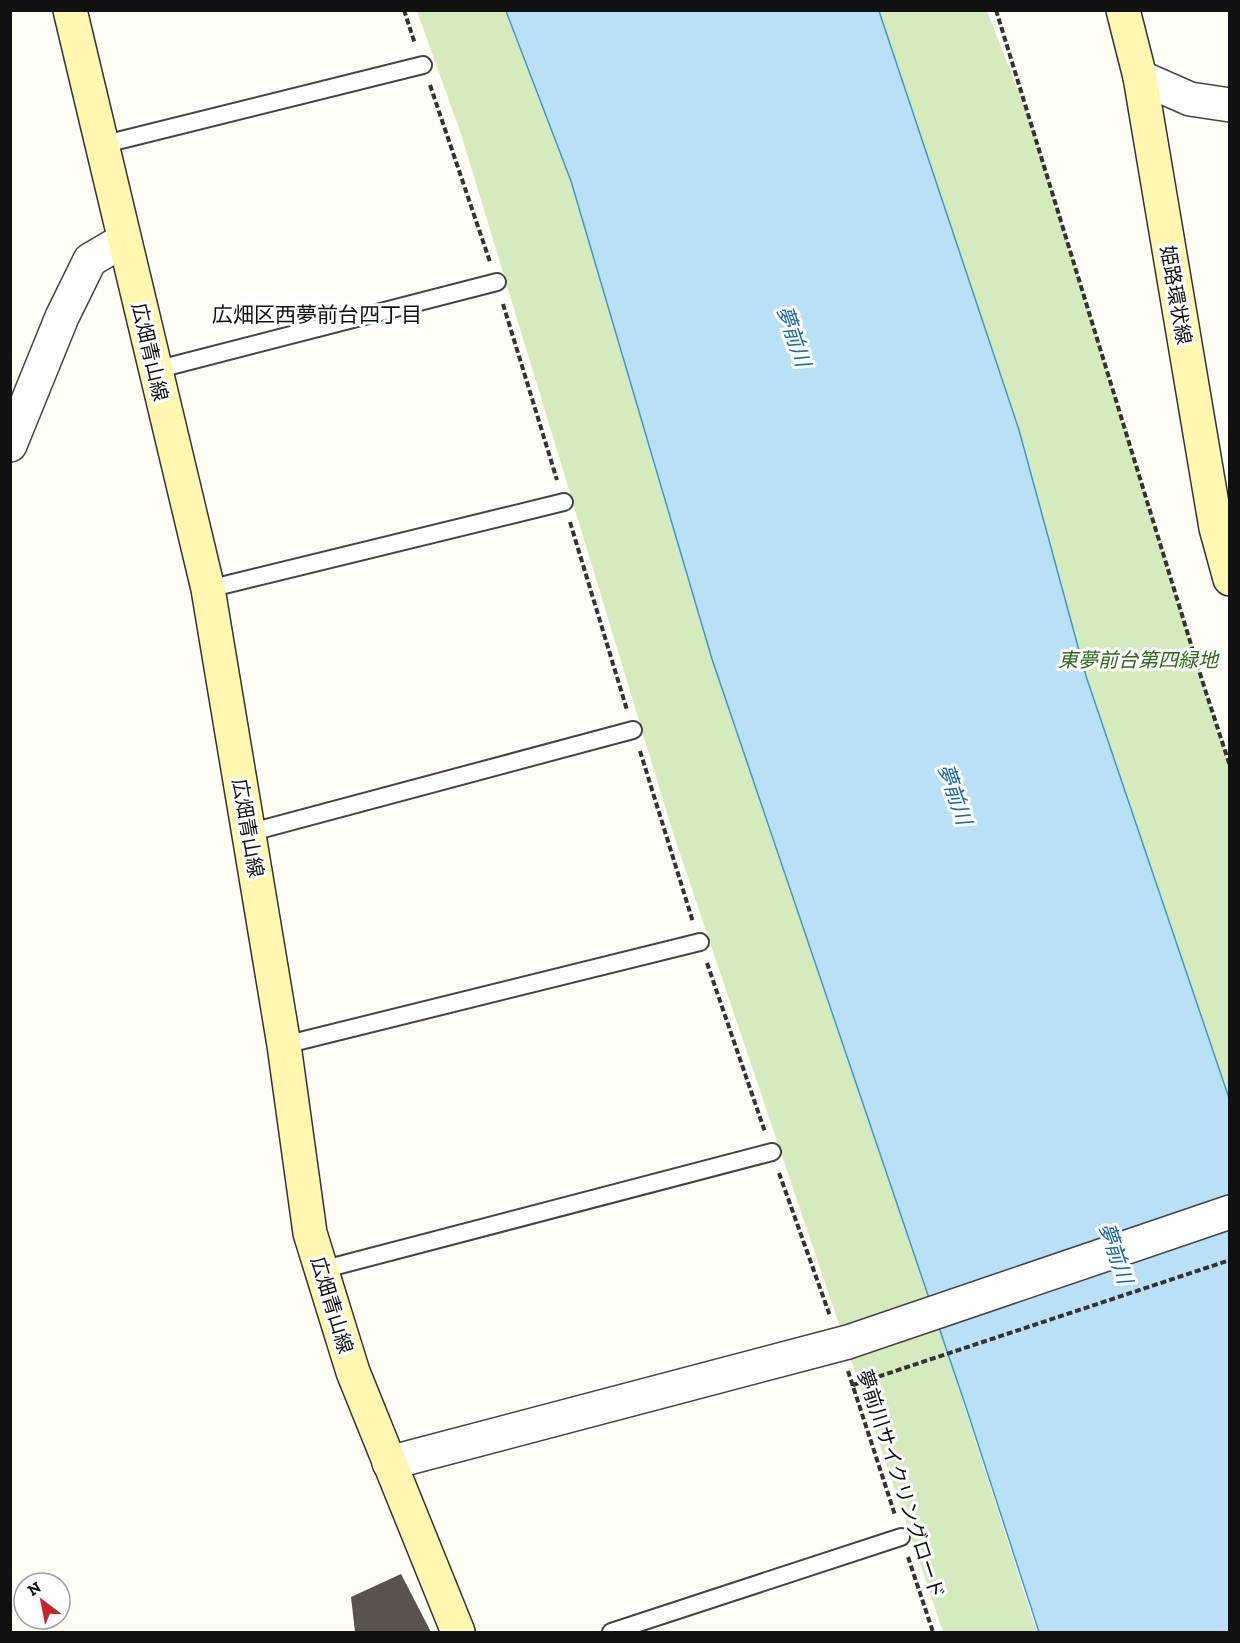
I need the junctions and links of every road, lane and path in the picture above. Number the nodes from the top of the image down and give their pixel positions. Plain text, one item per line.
1 (70, 10) edge
2 (404, 10) edge
3 (996, 10) edge
4 (1123, 10) edge
5 (423, 65) junction
6 (1140, 77) junction
7 (1230, 105) edge
8 (101, 145) junction
9 (124, 240) junction
10 (496, 282) junction
11 (155, 370) junction
12 (10, 445) edge
13 (564, 502) junction
14 (1230, 579) edge
15 (208, 589) junction
16 (633, 729) junction
17 (1230, 766) edge
18 (249, 832) junction
19 (700, 942) junction
20 (284, 1045) junction
21 (772, 1152) junction
22 (1230, 1212) edge
23 (1230, 1260) edge
24 (321, 1269) junction
25 (844, 1343) junction
26 (853, 1385) junction
27 (389, 1463) junction
28 (902, 1537) junction
29 (458, 1632) edge
30 (611, 1632) edge
31 (933, 1632) edge

1 - 8 main road, 広畑青山線
2 - 5 path, 夢前川サイクリングロード
3 - 17 path
4 - 6 main road, 姫路環状線
5 - 8 lane
5 - 10 path, 夢前川サイクリングロード
6 - 7 street
6 - 14 main road, 姫路環状線
8 - 9 main road, 広畑青山線
9 - 11 main road, 広畑青山線
9 - 12 street
10 - 11 lane
10 - 13 path, 夢前川サイクリングロード
11 - 15 main road, 広畑青山線
13 - 15 lane
13 - 16 path, 夢前川サイクリングロード
15 - 18 main road, 広畑青山線
16 - 18 lane
16 - 19 path, 夢前川サイクリングロード
18 - 20 main road, 広畑青山線
19 - 20 lane
19 - 21 path, 夢前川サイクリングロード
20 - 24 main road, 広畑青山線
21 - 24 lane
21 - 25 path, 夢前川サイクリングロード
22 - 25 street
23 - 26 path
24 - 27 main road, 広畑青山線
25 - 26 path, 夢前川サイクリングロード
25 - 27 street
26 - 28 path, 夢前川サイクリングロード
27 - 29 main road, 広畑青山線
28 - 30 lane
28 - 31 path, 夢前川サイクリングロード

